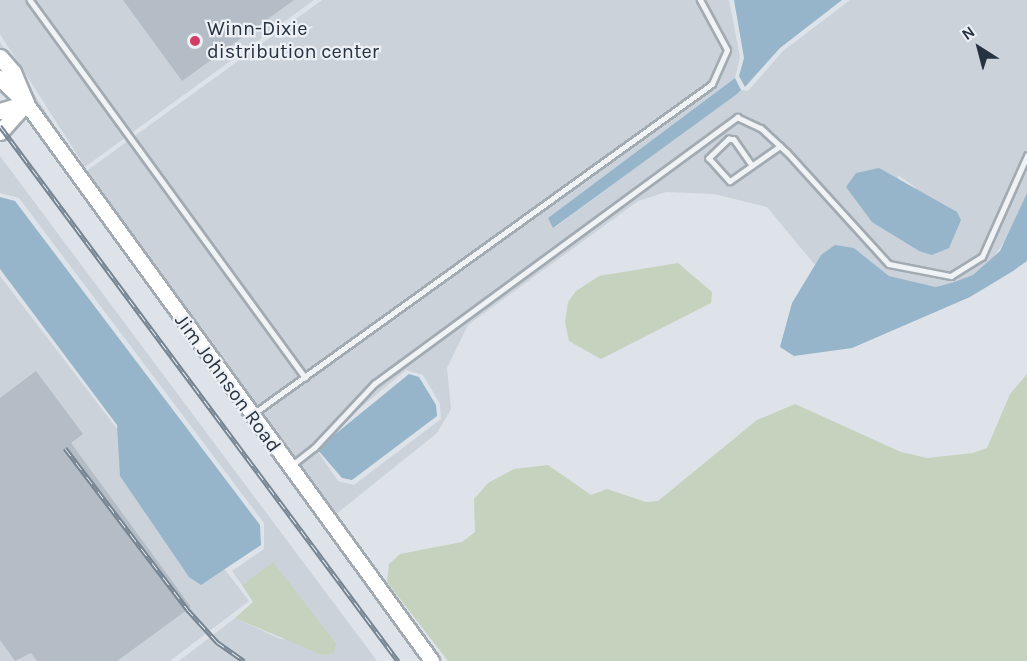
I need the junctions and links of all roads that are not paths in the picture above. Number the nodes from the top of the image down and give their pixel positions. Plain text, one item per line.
1 (30, 0) edge
2 (700, 0) edge
3 (0, 57) edge
4 (0, 78) edge
5 (26, 103) junction
6 (0, 111) edge
7 (0, 132) edge
8 (780, 146) junction
9 (1027, 156) edge
10 (752, 166) junction
11 (305, 377) junction
12 (252, 415) junction
13 (290, 466) junction
14 (432, 661) edge

1 - 11 lane
2 - 11 lane
3 - 5 main road, Jim Johnson Road
4 - 5 main road, Jim Johnson Road
5 - 6 main road
5 - 7 main road
5 - 12 street, Jim Johnson Road
8 - 9 lane
8 - 10 lane
8 - 13 lane
10 - 10 lane
11 - 12 lane
12 - 13 street, Jim Johnson Road
13 - 14 street, Jim Johnson Road

